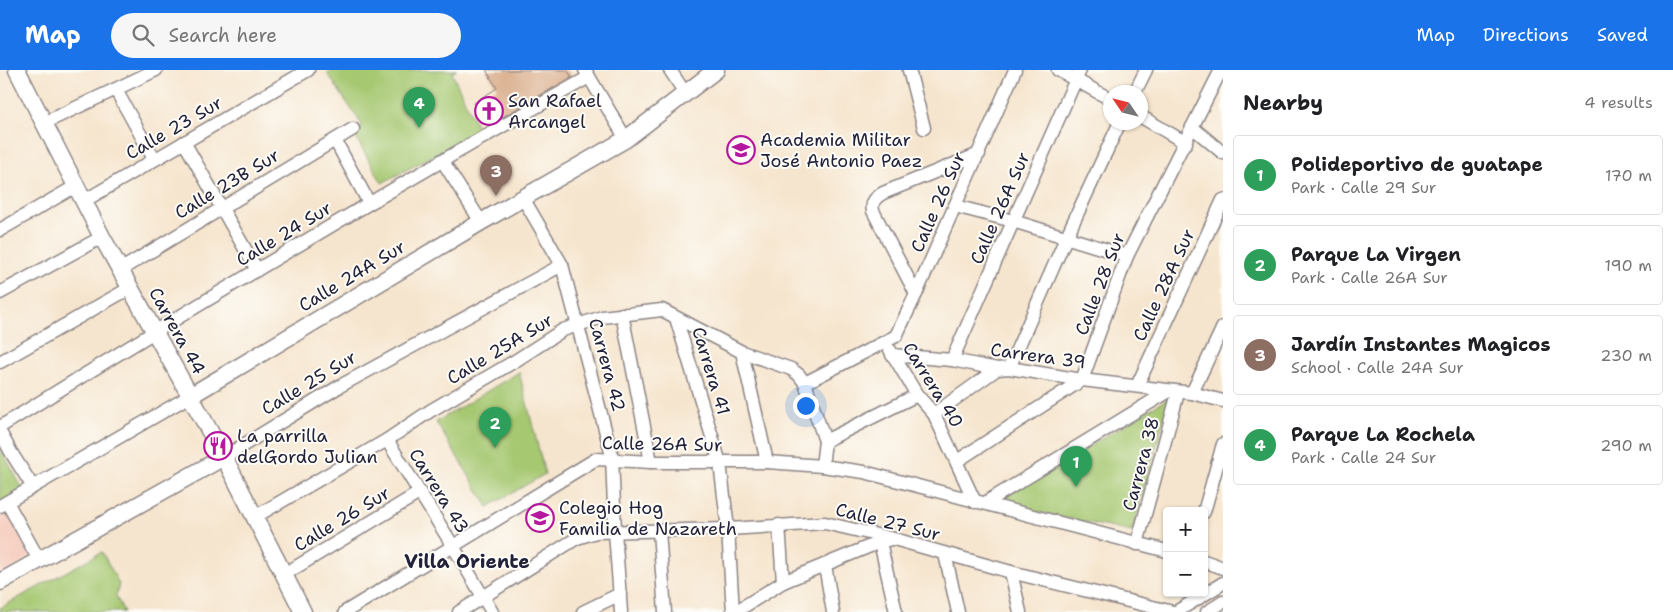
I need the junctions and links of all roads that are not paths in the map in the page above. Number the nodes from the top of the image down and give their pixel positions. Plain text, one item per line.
1 (17, 70) edge
2 (156, 70) edge
3 (308, 70) edge
4 (670, 70) edge
5 (716, 70) edge
6 (909, 70) edge
7 (1015, 70) edge
8 (1058, 70) edge
9 (1146, 70) edge
10 (587, 74) edge
11 (1078, 75) edge
12 (1221, 76) edge
13 (1138, 85) edge
14 (116, 90) junction
15 (685, 93) junction
16 (1103, 94) edge
17 (1148, 121) edge
18 (44, 124) junction
19 (1192, 127) junction
20 (924, 128) dead end
21 (353, 129) dead end
22 (1116, 130) edge
23 (626, 139) junction
24 (334, 140) junction
25 (184, 142) junction
26 (1186, 142) junction
27 (1223, 153) edge
28 (979, 154) junction
29 (154, 159) junction
30 (442, 160) junction
31 (80, 194) junction
32 (524, 198) junction
33 (1223, 200) edge
34 (369, 203) junction
35 (955, 206) junction
36 (222, 207) junction
37 (1013, 221) junction
38 (481, 222) junction
39 (0, 230) edge
40 (102, 237) junction
41 (1066, 238) junction
42 (1127, 256) junction
43 (562, 265) junction
44 (120, 270) junction
45 (257, 270) junction
46 (130, 288) junction
47 (0, 293) edge
48 (916, 294) junction
49 (622, 314) junction
50 (676, 318) junction
51 (578, 325) junction
52 (1223, 327) edge
53 (154, 331) junction
54 (886, 341) junction
55 (742, 352) junction
56 (892, 355) junction
57 (952, 360) junction
58 (0, 362) edge
59 (1003, 368) junction
60 (1082, 380) junction
61 (805, 383) junction
62 (1137, 386) junction
63 (1173, 392) junction
64 (1192, 393) junction
65 (917, 395) junction
66 (190, 396) junction
67 (1223, 401) edge
68 (934, 414) junction
69 (0, 427) edge
70 (0, 432) edge
71 (387, 440) junction
72 (825, 440) junction
73 (1223, 444) edge
74 (224, 457) junction
75 (612, 459) junction
76 (957, 461) junction
77 (650, 462) junction
78 (767, 462) junction
79 (720, 463) junction
80 (822, 466) junction
81 (33, 487) junction
82 (419, 493) junction
83 (980, 503) junction
84 (4, 504) edge
85 (1205, 507) edge
86 (253, 518) junction
87 (779, 525) junction
88 (728, 529) junction
89 (659, 531) junction
90 (615, 532) junction
91 (894, 539) junction
92 (880, 542) junction
93 (1137, 544) junction
94 (454, 546) junction
95 (1163, 550) edge
96 (945, 554) junction
97 (39, 560) junction
98 (1208, 562) edge
99 (825, 565) junction
100 (1223, 568) edge
101 (1011, 572) junction
102 (283, 575) junction
103 (0, 582) edge
104 (783, 582) junction
105 (1223, 584) edge
106 (620, 594) junction
107 (483, 597) junction
108 (303, 612) edge
109 (345, 612) edge
110 (459, 612) edge
111 (492, 612) edge
112 (584, 612) edge
113 (621, 612) edge
114 (665, 612) edge
115 (734, 612) edge
116 (834, 612) edge
117 (896, 612) edge
118 (958, 612) edge
119 (1020, 612) edge
120 (1175, 612) edge

1 - 18 street, Carrera 44
2 - 14 street
3 - 25 street, Calle 23 Sur
4 - 15 street
5 - 15 street, Calle 24A Sur
6 - 20 street
7 - 28 street, Calle 26 Sur
8 - 11 street
9 - 13 street
10 - 23 street
10 - 30 street, Calle 24 Sur
11 - 16 street
11 - 37 street, Calle 26A Sur
12 - 19 street, Calle 28 Sur
14 - 18 street
14 - 29 street
15 - 23 street, Calle 24A Sur
17 - 26 street
18 - 31 street, Carrera 44
19 - 26 street, Calle 28 Sur
19 - 27 street
21 - 24 street, Calle 23B Sur
22 - 41 street
23 - 32 street, Calle 24A Sur
24 - 34 street
24 - 36 street, Calle 23B Sur
25 - 29 street, Calle 23 Sur
25 - 36 street
26 - 42 street, Calle 28 Sur
28 - 35 street, Calle 26 Sur
28 - 48 street
29 - 31 street, Calle 23 Sur
30 - 34 street, Calle 24 Sur
30 - 38 street
31 - 39 street, Calle 23 Sur
31 - 40 street, Carrera 44
32 - 38 street, Calle 24A Sur
32 - 43 street, Carrera 42
33 - 62 street, Calle 28A Sur
34 - 45 street, Calle 24 Sur
35 - 37 street
35 - 48 street, Calle 26 Sur
36 - 44 street, Calle 23B Sur
36 - 45 street
37 - 41 street
37 - 57 street, Calle 26A Sur
38 - 66 street, Calle 24A Sur
40 - 44 street, Carrera 44
40 - 47 street
41 - 42 street
41 - 59 street
42 - 60 street, Calle 28 Sur
43 - 51 street, Carrera 42
43 - 74 street, Calle 25 Sur
44 - 46 street, Carrera 44
45 - 53 street, Calle 24 Sur
46 - 53 street, Carrera 44
46 - 58 street
48 - 54 street, Calle 26 Sur
49 - 50 street, Calle 25A Sur
49 - 51 street, Calle 25A Sur
49 - 77 street
50 - 55 street, Calle 25A Sur
50 - 79 street, Carrera 41
51 - 71 street, Calle 25A Sur
51 - 75 street, Carrera 42
52 - 64 street
53 - 66 street, Carrera 44
53 - 69 street, Calle 24 Sur
54 - 56 street, Carrera 40
54 - 61 street
55 - 61 street, Calle 25A Sur
55 - 78 street
56 - 57 street, Carrera 39
56 - 65 street, Carrera 40
57 - 59 street, Carrera 39
59 - 60 street, Carrera 39
59 - 68 street
60 - 62 street, Carrera 39
60 - 76 street
61 - 72 street
62 - 63 street, Carrera 39
63 - 64 street, Carrera 39
63 - 83 street
63 - 93 street, Carrera 38
64 - 67 street, Carrera 39
65 - 68 street, Carrera 40
65 - 72 street
66 - 74 street, Carrera 44
66 - 81 street, Calle 24A Sur
68 - 76 street, Carrera 40
70 - 81 street
71 - 82 street, Carrera 43
71 - 86 street, Calle 25A Sur
72 - 80 street
73 - 85 street
74 - 86 street, Carrera 44
74 - 97 street, Calle 25 Sur
75 - 77 street, Calle 26A Sur
75 - 90 street, Carrera 42
75 - 94 street, Calle 26A Sur
76 - 83 street, Carrera 40
77 - 79 street, Calle 26A Sur
78 - 79 street, Calle 26A Sur
78 - 80 street, Calle 26A Sur
79 - 88 street, Carrera 41
80 - 83 street, Calle 26A Sur
81 - 84 street, Calle 24A Sur
82 - 94 street, Carrera 43
82 - 102 street, Calle 26 Sur
83 - 93 street, Calle 26A Sur
84 - 97 street
86 - 102 street, Carrera 44
87 - 88 street, Calle 27 Sur
87 - 91 street, Calle 27 Sur
87 - 104 street
88 - 89 street, Calle 27 Sur
88 - 115 street, Carrera 41
89 - 90 street, Calle 27 Sur
89 - 114 street
90 - 106 street, Carrera 42
90 - 107 street, Calle 27 Sur
91 - 92 street
91 - 96 street, Calle 27 Sur
92 - 99 street
92 - 117 street
93 - 95 street, Calle 26A Sur
94 - 107 street, Carrera 43
94 - 109 street, Calle 26A Sur
96 - 101 street, Calle 27 Sur
96 - 118 street
97 - 103 street, Calle 25 Sur
98 - 100 street
99 - 104 street
99 - 116 street
101 - 119 street
101 - 120 street, Calle 27 Sur
102 - 108 street, Carrera 44
104 - 115 street
105 - 120 street
106 - 112 street
106 - 113 street, Carrera 42
107 - 110 street, Calle 27 Sur
107 - 111 street, Carrera 43

